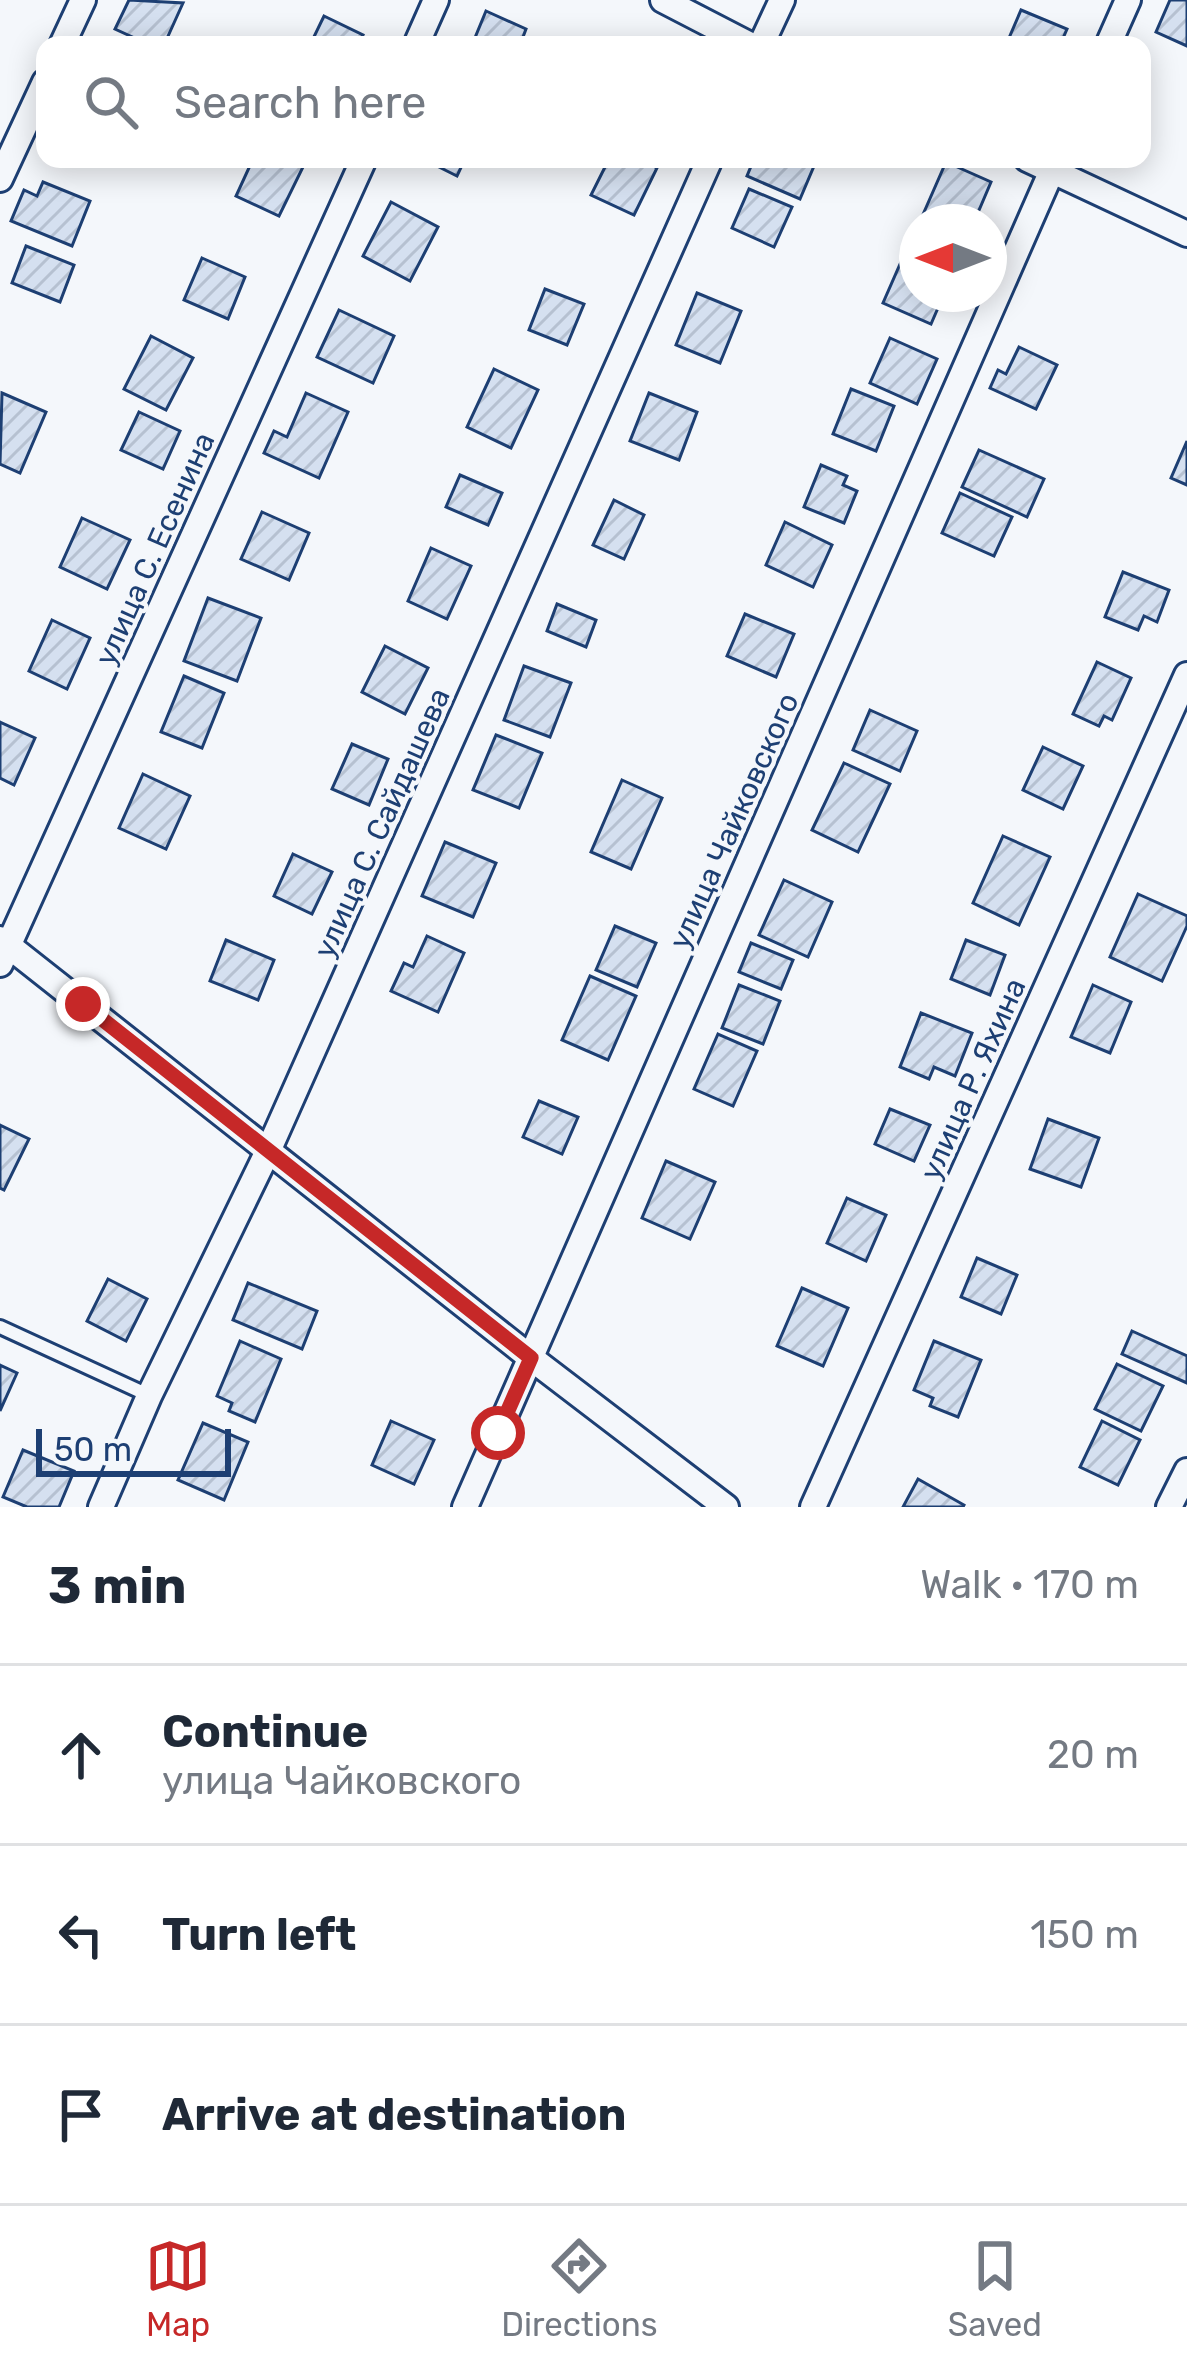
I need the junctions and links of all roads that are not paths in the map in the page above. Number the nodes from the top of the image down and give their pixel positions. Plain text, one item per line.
1 (83, 0) edge
2 (436, 0) edge
3 (663, 0) edge
4 (782, 0) edge
5 (1129, 0) edge
6 (66, 36) edge
7 (420, 36) edge
8 (733, 36) edge
9 (765, 36) edge
10 (1112, 36) edge
11 (36, 101) edge
12 (360, 168) edge
13 (706, 168) edge
14 (1053, 168) edge
15 (1060, 168) edge
16 (0, 179) edge
17 (1187, 234) edge
18 (1187, 675) edge
19 (3, 949) edge
20 (269, 1149) junction
21 (0, 1327) edge
22 (531, 1358) junction
23 (149, 1396) junction
24 (1187, 1471) edge
25 (101, 1507) edge
26 (465, 1507) edge
27 (726, 1507) edge
28 (813, 1507) edge
29 (1169, 1507) edge

1 - 6 street
2 - 7 street
3 - 8 street
4 - 9 street
5 - 10 street
11 - 16 street
12 - 19 street, улица С. Есенина
13 - 20 street, улица С. Сайдашева
14 - 22 street, улица Чайковского
15 - 17 street
18 - 28 street, улица Р. Яхина
19 - 20 street
20 - 22 street
20 - 23 street, улица С. Сайдашева
21 - 23 lane
22 - 26 street, улица Чайковского
22 - 27 street
23 - 25 street, улица С. Сайдашева
24 - 29 street

